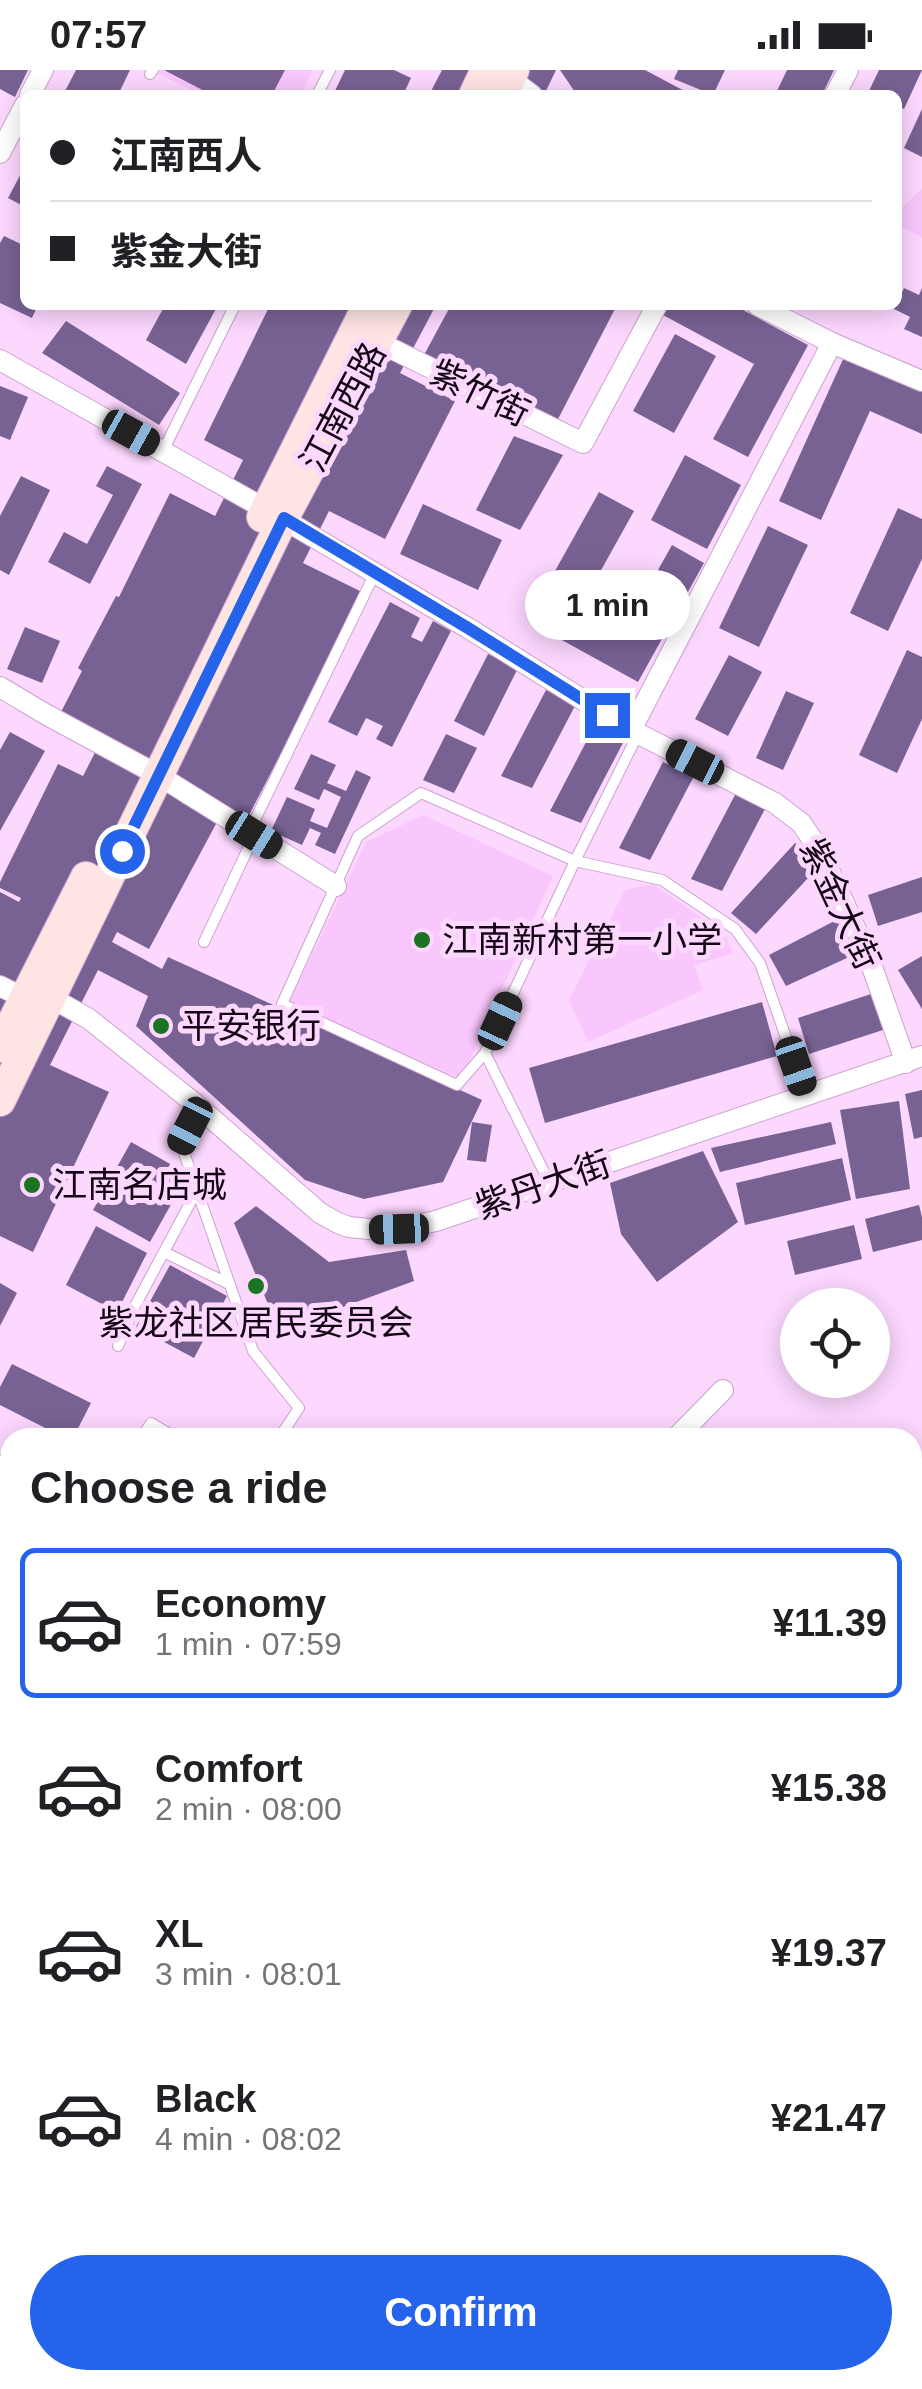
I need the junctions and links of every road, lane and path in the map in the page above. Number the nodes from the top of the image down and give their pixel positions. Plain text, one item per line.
1 (20, 115) edge
2 (0, 153) edge
3 (233, 310) edge
4 (366, 310) edge
5 (394, 310) edge
6 (654, 310) edge
7 (767, 310) edge
8 (378, 342) junction
9 (832, 343) junction
10 (0, 360) edge
11 (922, 381) edge
12 (164, 451) junction
13 (275, 514) junction
14 (376, 573) junction
15 (0, 687) edge
16 (635, 732) junction
17 (151, 771) junction
18 (252, 833) junction
19 (575, 861) junction
20 (336, 886) junction
21 (204, 942) dead end
22 (25, 994) edge
23 (0, 1047) edge
24 (485, 1053) junction
25 (914, 1060) edge
26 (806, 1096) junction
27 (0, 1102) edge
28 (199, 1108) junction
29 (549, 1183) junction
30 (197, 1190) junction
31 (164, 1252) junction
32 (230, 1284) junction
33 (118, 1346) dead end
34 (723, 1390) dead end
35 (286, 1428) edge
36 (686, 1428) edge

1 - 2 street
3 - 12 lane
4 - 13 main road
5 - 8 main road, 江南西路
6 - 8 street, 紫竹街
7 - 9 street
8 - 13 main road, 江南西路
9 - 11 street
9 - 16 street
10 - 12 street, 紫金大街
12 - 13 street, 紫金大街
13 - 14 street, 紫金大街
13 - 17 main road
14 - 16 street, 紫金大街
14 - 18 lane
15 - 17 street
16 - 19 lane
16 - 25 street, 紫金大街
17 - 18 street
17 - 22 main road
18 - 20 street
18 - 21 lane
19 - 20 lane
19 - 24 lane
19 - 26 lane
20 - 24 lane
22 - 23 main road
22 - 27 main road
22 - 28 street, 紫丹大街
24 - 29 lane
25 - 26 street, 紫丹大街
26 - 29 street, 紫丹大街
28 - 29 street, 紫丹大街
28 - 30 lane
30 - 31 lane
30 - 32 lane
31 - 32 lane
31 - 33 lane
32 - 35 lane
34 - 36 street

